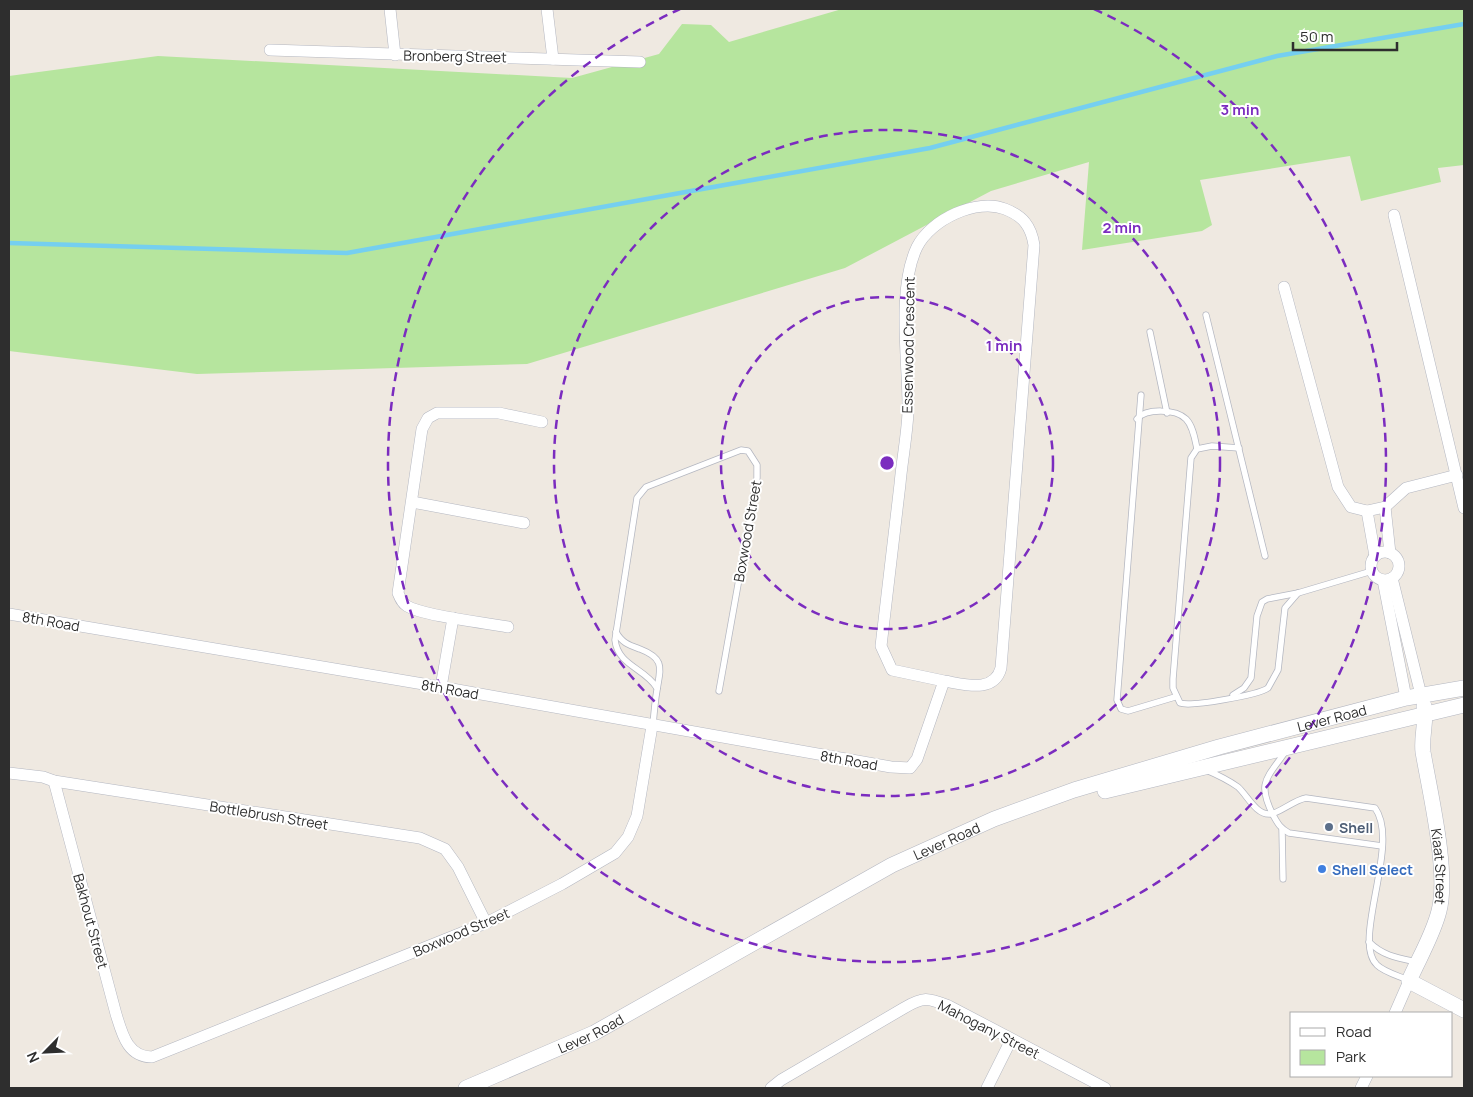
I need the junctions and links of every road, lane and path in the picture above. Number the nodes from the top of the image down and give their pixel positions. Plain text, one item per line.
1 (390, 9) edge
2 (547, 9) edge
3 (270, 50) dead end
4 (395, 55) junction
5 (553, 58) junction
6 (640, 62) dead end
7 (1394, 215) dead end
8 (1284, 287) dead end
9 (1206, 315) dead end
10 (1150, 332) dead end
11 (1141, 395) dead end
12 (1167, 413) junction
13 (1137, 419) junction
14 (542, 422) dead end
15 (1239, 448) junction
16 (1197, 449) junction
17 (1456, 474) junction
18 (412, 502) junction
19 (1385, 507) junction
20 (1464, 508) edge
21 (1367, 510) junction
22 (524, 523) dead end
23 (1390, 554) junction
24 (1265, 556) dead end
25 (1376, 556) junction
26 (1372, 571) junction
27 (1388, 579) junction
28 (1298, 593) junction
29 (9, 614) edge
30 (453, 618) junction
31 (508, 627) dead end
32 (616, 632) junction
33 (944, 681) junction
34 (441, 687) junction
35 (657, 688) junction
36 (1464, 688) edge
37 (719, 691) dead end
38 (1421, 695) junction
39 (1175, 697) junction
40 (1229, 697) junction
41 (1406, 698) junction
42 (1464, 705) edge
43 (1425, 714) junction
44 (1410, 717) junction
45 (652, 726) junction
46 (1422, 742) junction
47 (1289, 748) junction
48 (1202, 769) junction
49 (9, 773) edge
50 (54, 781) junction
51 (1273, 814) junction
52 (1282, 829) junction
53 (1382, 846) junction
54 (1283, 879) dead end
55 (486, 923) junction
56 (1369, 942) junction
57 (1417, 962) junction
58 (1409, 981) junction
59 (1464, 1010) edge
60 (1394, 1012) edge
61 (1011, 1040) junction
62 (140, 1056) joint
63 (466, 1088) edge
64 (491, 1088) edge
65 (771, 1088) edge
66 (987, 1088) edge
67 (1105, 1088) edge

1 - 4 street
2 - 5 street
3 - 4 street, Bronberg Street
4 - 5 street, Bronberg Street
5 - 6 street, Bronberg Street
7 - 17 street
8 - 21 street
9 - 15 lane
10 - 12 lane
11 - 13 lane
12 - 13 lane
12 - 16 lane
13 - 39 lane
14 - 18 street
15 - 16 lane
15 - 24 lane
16 - 39 lane
17 - 19 street
17 - 20 street
18 - 22 street
18 - 30 street
19 - 21 street
19 - 23 street
21 - 25 street
23 - 25 street
23 - 27 street
25 - 26 street
26 - 27 street
26 - 28 lane
27 - 38 street, Kiaat Street
27 - 41 street, Kiaat Street
28 - 40 lane
28 - 40 lane
29 - 34 street, 8th Road
30 - 31 street
30 - 34 street
32 - 35 lane, Boxwood Street
32 - 35 lane, Boxwood Street
32 - 37 lane, Boxwood Street
33 - 33 street, Essenwood Crescent
33 - 45 street, 8th Road
34 - 45 street, 8th Road
35 - 45 lane, Boxwood Street
36 - 38 main road, Lever Road
38 - 41 main road, Lever Road
38 - 43 main road, Kiaat Street
39 - 40 lane
41 - 44 main road, Kiaat Street
41 - 63 main road, Lever Road
42 - 43 main road, Lever Road
43 - 44 main road, Lever Road
43 - 46 main road, Kiaat Street
44 - 46 main road, Kiaat Street
44 - 47 main road, Lever Road
45 - 55 street, Boxwood Street
46 - 57 main road, Kiaat Street
47 - 48 main road, Lever Road
47 - 51 lane
48 - 51 lane
48 - 64 main road, Lever Road
49 - 50 street, Bottlebrush Street
50 - 55 street, Bottlebrush Street
50 - 62 street, Bakhout Street
51 - 52 lane
51 - 53 lane
52 - 53 lane
52 - 54 lane
53 - 56 lane
55 - 62 street, Boxwood Street
56 - 57 lane
56 - 58 lane
57 - 58 main road, Kiaat Street
58 - 59 main road
58 - 60 street, Kiaat Street
61 - 65 street, Mahogany Street
61 - 66 street
61 - 67 street, Mahogany Street

